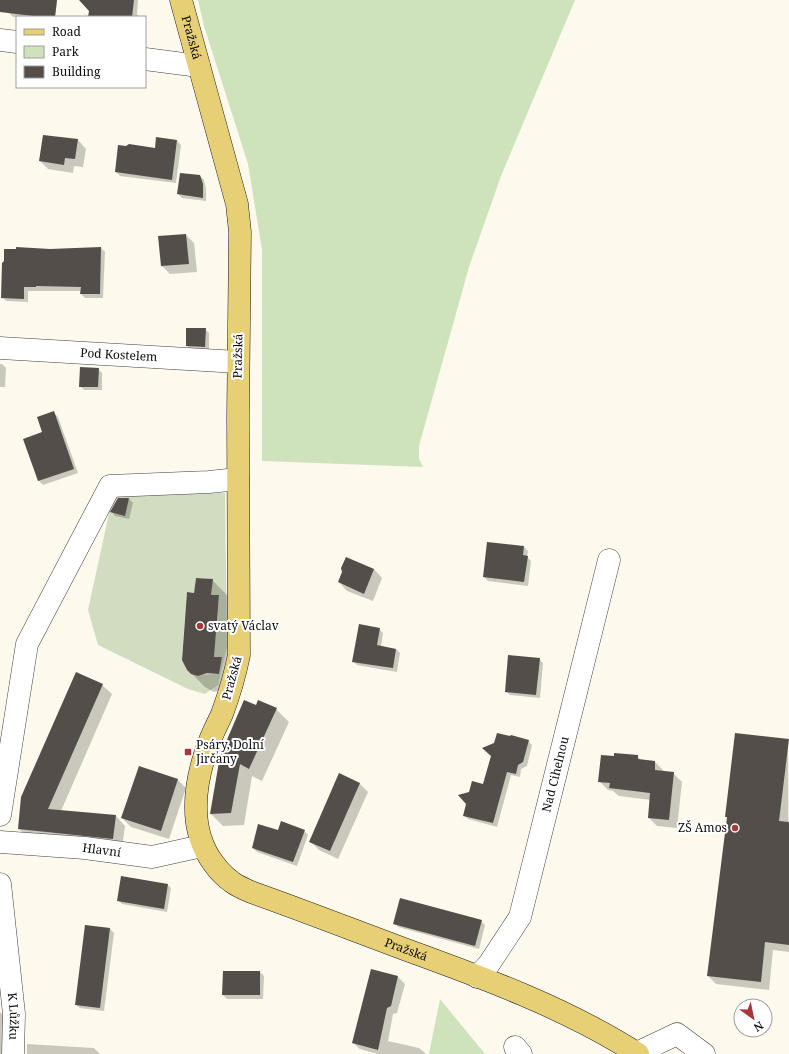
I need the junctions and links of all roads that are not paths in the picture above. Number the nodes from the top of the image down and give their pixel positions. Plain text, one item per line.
1 (181, 0) edge
2 (0, 40) edge
3 (16, 42) edge
4 (146, 59) edge
5 (199, 66) junction
6 (0, 348) edge
7 (238, 362) junction
8 (238, 479) junction
9 (609, 560) dead end
10 (0, 815) edge
11 (0, 842) edge
12 (202, 846) junction
13 (0, 884) edge
14 (477, 977) junction
15 (13, 1054) edge
16 (638, 1054) edge
17 (704, 1054) edge

1 - 5 main road, Pražská
2 - 3 street
4 - 5 street
5 - 7 main road, Pražská
6 - 7 street, Pod Kostelem
7 - 8 main road, Pražská
8 - 10 street
8 - 12 main road, Pražská
9 - 14 street, Nad Cihelnou
11 - 12 street, Hlavní
12 - 14 main road, Pražská
13 - 15 street, K Lůžku
14 - 16 main road, Pražská
16 - 17 street

